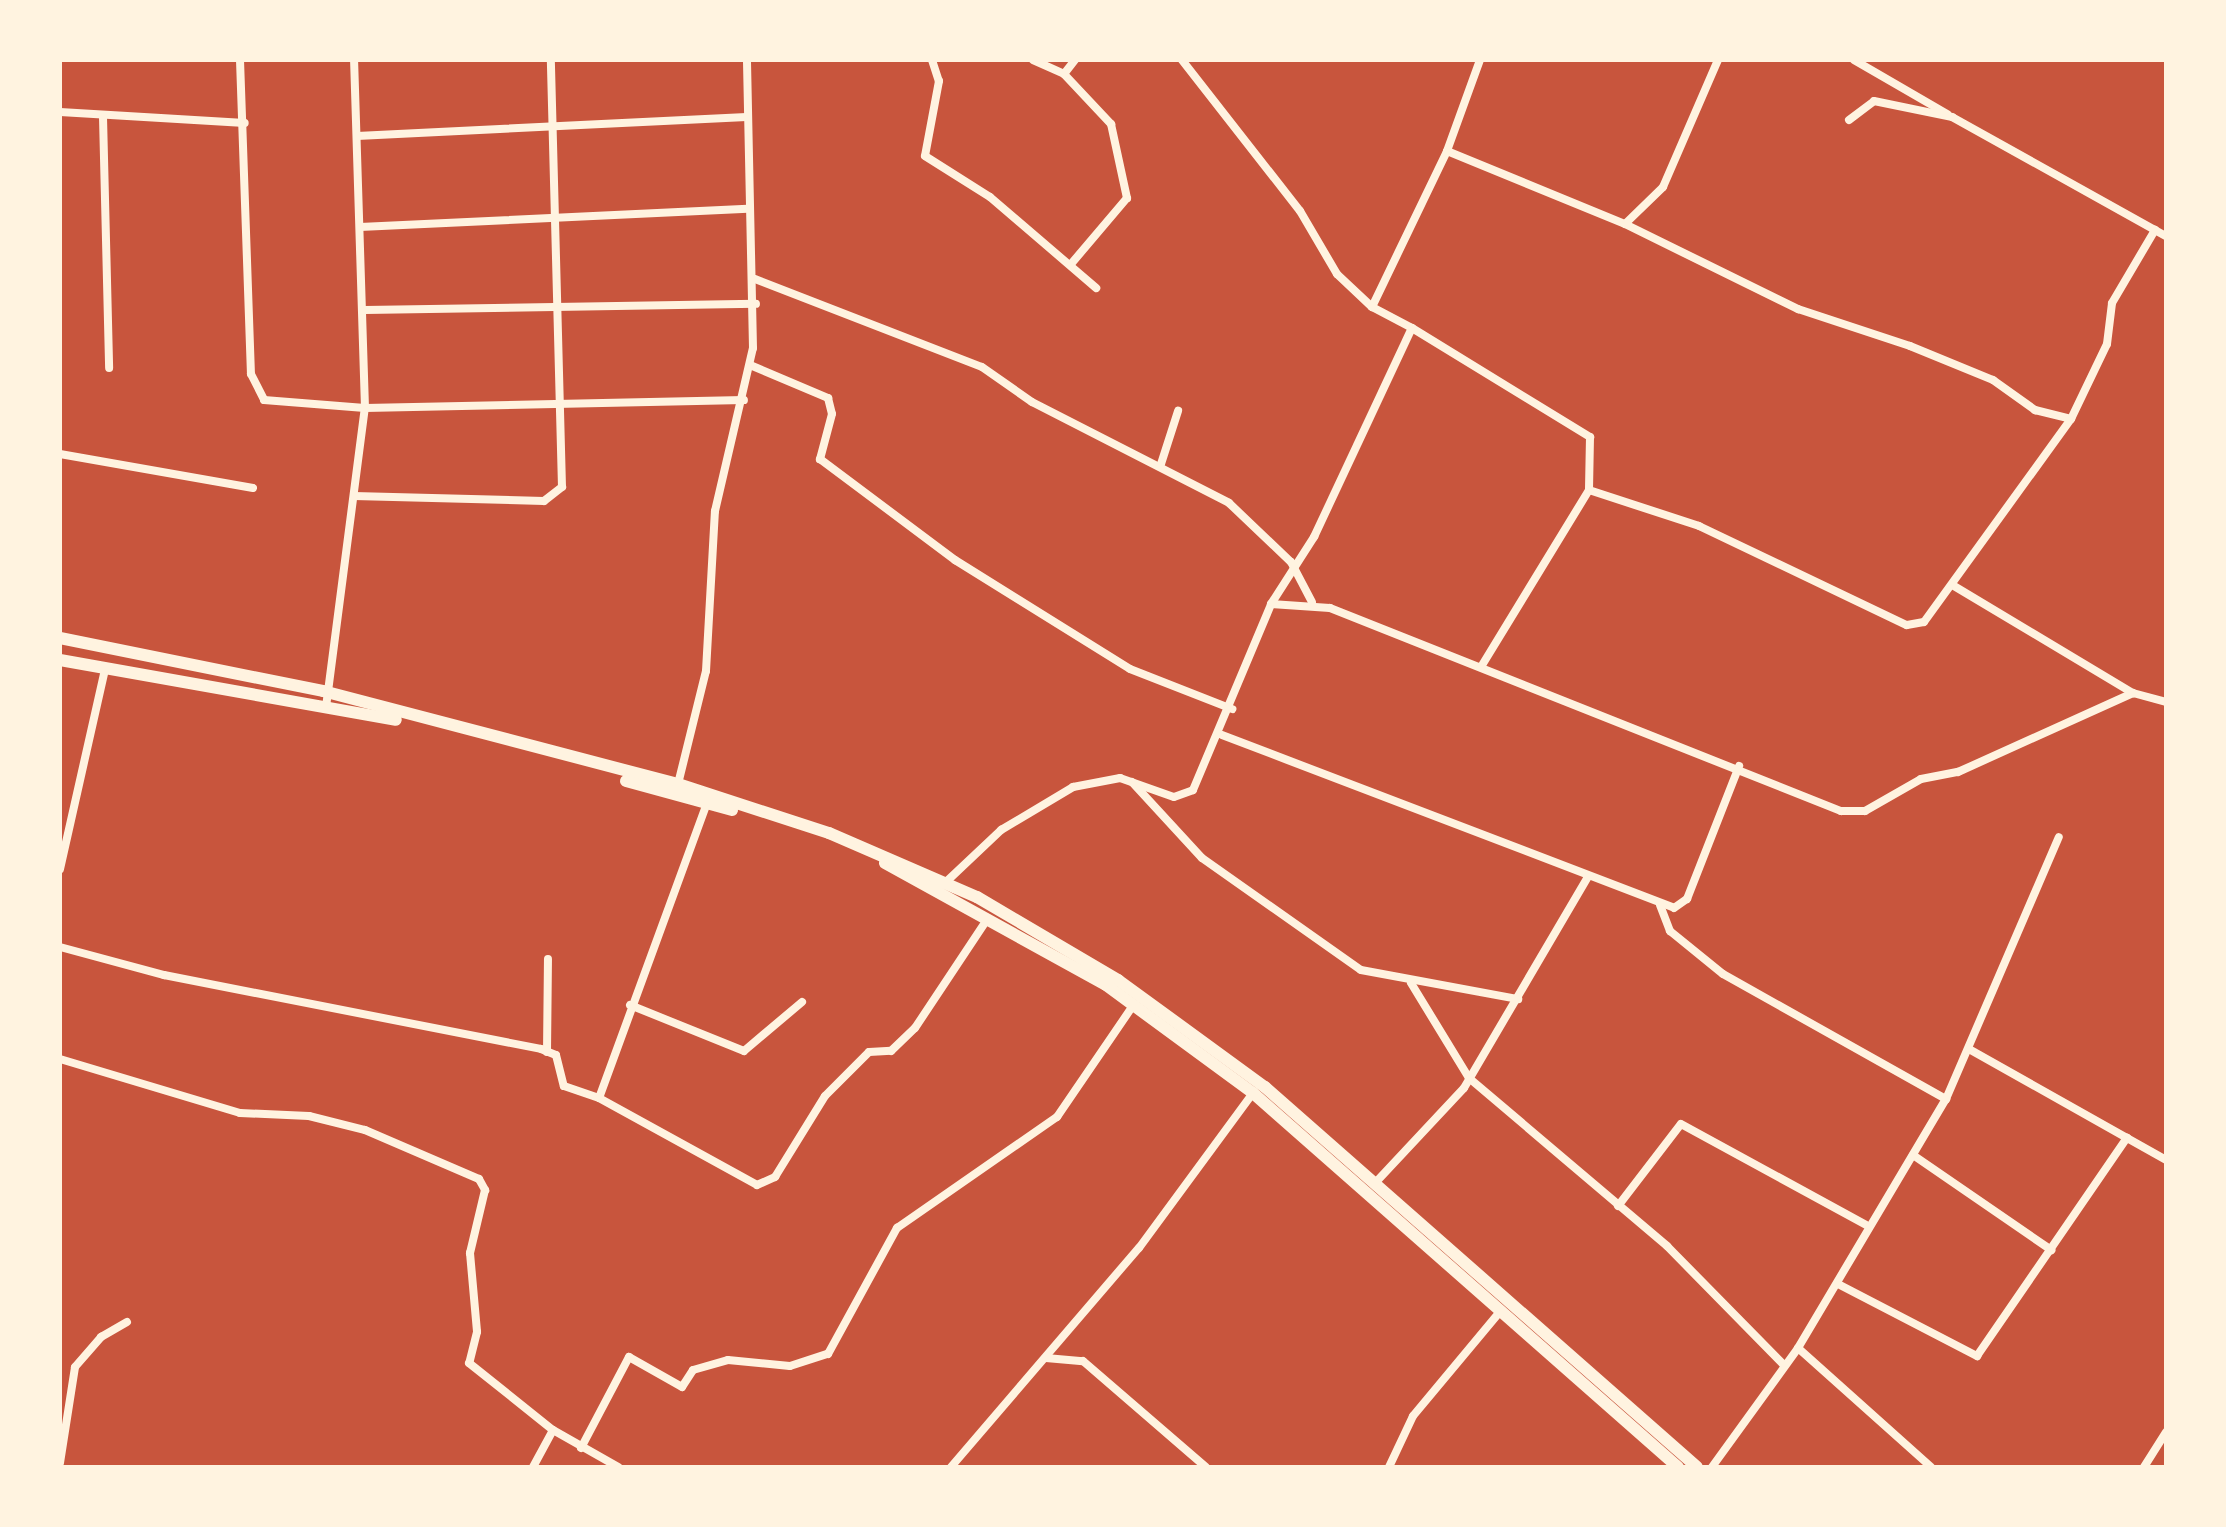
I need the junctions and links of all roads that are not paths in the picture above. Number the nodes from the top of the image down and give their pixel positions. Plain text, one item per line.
1 (240, 60) edge
2 (354, 60) edge
3 (551, 60) edge
4 (747, 60) edge
5 (932, 60) edge
6 (1033, 60) edge
7 (1075, 60) edge
8 (1182, 60) edge
9 (1480, 60) edge
10 (1718, 60) edge
11 (1854, 60) edge
12 (1064, 74) junction
13 (60, 112) edge
14 (103, 117) junction
15 (747, 117) junction
16 (1952, 117) junction
17 (1849, 120) dead end
18 (245, 123) junction
19 (550, 126) junction
20 (357, 136) junction
21 (1447, 151) junction
22 (748, 209) junction
23 (552, 216) junction
24 (1625, 224) junction
25 (360, 227) junction
26 (2155, 230) junction
27 (2166, 236) edge
28 (1071, 264) junction
29 (755, 279) junction
30 (1096, 288) dead end
31 (756, 304) junction
32 (554, 305) junction
33 (1372, 307) junction
34 (365, 310) junction
35 (1412, 328) junction
36 (750, 365) junction
37 (109, 368) dead end
38 (744, 400) junction
39 (555, 404) junction
40 (365, 408) junction
41 (1178, 411) dead end
42 (2071, 419) junction
43 (60, 454) edge
44 (1161, 464) junction
45 (253, 488) dead end
46 (1589, 490) junction
47 (354, 496) junction
48 (1291, 562) junction
49 (1954, 586) junction
50 (1312, 602) junction
51 (1271, 604) junction
52 (60, 638) edge
53 (60, 660) edge
54 (1482, 665) junction
55 (105, 669) junction
56 (323, 691) junction
57 (2133, 693) junction
58 (2166, 702) edge
59 (326, 707) junction
60 (1232, 709) junction
61 (1222, 735) junction
62 (1739, 766) junction
63 (1130, 780) junction
64 (678, 784) junction
65 (707, 803) junction
66 (2059, 837) dead end
67 (60, 869) edge
68 (1588, 877) junction
69 (946, 882) junction
70 (1660, 905) junction
71 (989, 917) junction
72 (60, 947) edge
73 (548, 959) dead end
74 (1411, 983) junction
75 (1518, 999) junction
76 (802, 1002) dead end
77 (1134, 1004) junction
78 (630, 1005) junction
79 (1969, 1049) junction
80 (547, 1052) junction
81 (60, 1059) edge
82 (1469, 1078) junction
83 (1253, 1093) junction
84 (599, 1098) junction
85 (1946, 1099) junction
86 (2127, 1138) junction
87 (1913, 1155) junction
88 (2166, 1160) edge
89 (1377, 1181) junction
90 (1618, 1206) junction
91 (1866, 1225) junction
92 (2051, 1250) junction
93 (1838, 1284) junction
94 (1498, 1314) junction
95 (127, 1322) dead end
96 (1798, 1348) junction
97 (1046, 1358) junction
98 (1784, 1365) junction
99 (553, 1430) junction
100 (2166, 1432) edge
101 (581, 1448) junction
102 (60, 1463) edge
103 (533, 1467) edge
104 (618, 1467) edge
105 (951, 1467) edge
106 (1206, 1467) edge
107 (1389, 1467) edge
108 (1678, 1467) edge
109 (1697, 1467) edge
110 (1712, 1467) edge
111 (1931, 1467) edge
112 (2144, 1467) edge

1 - 18 street
2 - 20 street
3 - 19 street
4 - 15 street
5 - 28 street
6 - 12 street
7 - 12 street
8 - 33 street
9 - 21 street
10 - 24 street
11 - 16 street
12 - 28 street
13 - 14 street
14 - 18 street
14 - 37 street
15 - 19 street
15 - 22 street
16 - 17 street
16 - 26 street
18 - 40 street
19 - 20 street
19 - 23 street
20 - 25 street
21 - 24 street
21 - 33 street
22 - 23 street
22 - 29 street
23 - 25 street
23 - 32 street
24 - 42 street
25 - 34 street
26 - 27 street
26 - 42 street
28 - 30 street
29 - 31 street
29 - 44 street
31 - 32 street
31 - 36 street
32 - 34 street
32 - 39 street
33 - 35 street
34 - 40 street
35 - 46 street
35 - 48 street
36 - 38 street
36 - 60 street
38 - 39 street
38 - 64 street
39 - 40 street
39 - 47 street
40 - 47 street
41 - 44 street
42 - 49 street
43 - 45 street
44 - 48 street
46 - 49 street
46 - 54 street
47 - 56 street
48 - 50 street
48 - 51 street
49 - 57 street
50 - 51 street
50 - 54 street
51 - 60 street
52 - 56 main road
53 - 55 main road
54 - 62 street
55 - 59 main road
55 - 67 street
56 - 59 street
56 - 64 main road
57 - 58 street
57 - 62 street
59 - 65 main road
60 - 61 street
61 - 63 street
61 - 68 street
62 - 70 street
63 - 69 street
63 - 74 street
64 - 69 main road
65 - 71 main road
65 - 78 street
66 - 79 street
68 - 70 street
68 - 75 street
69 - 89 main road
70 - 85 street
71 - 77 main road
71 - 84 street
72 - 80 street
73 - 80 street
74 - 75 street
74 - 82 street
75 - 82 street
76 - 78 street
77 - 83 main road
77 - 101 street
78 - 84 street
79 - 85 street
79 - 86 street
80 - 84 street
81 - 99 street
82 - 89 street
82 - 90 street
83 - 94 main road
83 - 97 street
85 - 87 street
86 - 88 street
86 - 92 street
87 - 91 street
87 - 92 street
89 - 109 main road
90 - 91 street
90 - 98 street
91 - 93 street
92 - 93 street
93 - 96 street
94 - 107 street
94 - 108 main road
95 - 102 street
96 - 98 street
96 - 111 street
97 - 105 street
97 - 106 street
98 - 110 street
99 - 101 street
99 - 103 street
100 - 112 street
101 - 104 street

